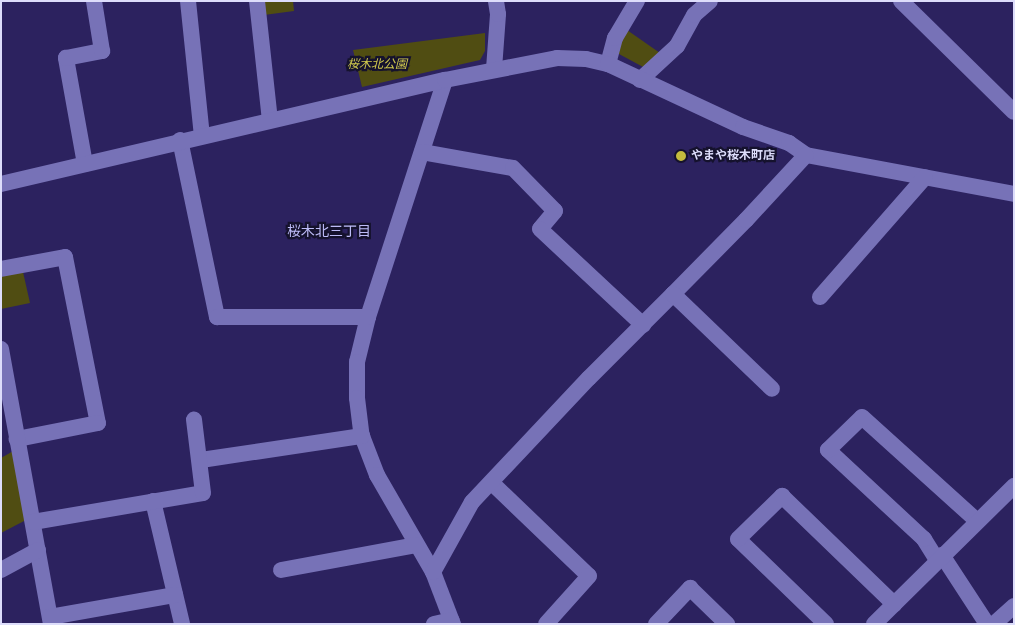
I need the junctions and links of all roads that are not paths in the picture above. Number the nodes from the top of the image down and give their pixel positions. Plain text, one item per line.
1 (94, 1) edge
2 (188, 1) edge
3 (257, 1) edge
4 (496, 1) edge
5 (637, 1) edge
6 (710, 1) edge
7 (901, 1) edge
8 (608, 64) junction
9 (494, 69) junction
10 (444, 80) junction
11 (640, 80) junction
12 (1014, 112) edge
13 (270, 120) junction
14 (202, 136) junction
15 (180, 140) junction
16 (422, 152) junction
17 (806, 154) junction
18 (85, 164) junction
19 (925, 176) junction
20 (1, 184) edge
21 (1014, 194) edge
22 (1, 269) edge
23 (673, 294) junction
24 (820, 297) dead end
25 (368, 317) junction
26 (643, 325) junction
27 (1, 349) edge
28 (772, 389) dead end
29 (194, 420) dead end
30 (362, 436) junction
31 (17, 439) junction
32 (200, 460) junction
33 (492, 483) junction
34 (1014, 486) edge
35 (153, 501) junction
36 (33, 522) junction
37 (977, 522) junction
38 (416, 545) junction
39 (38, 550) junction
40 (940, 558) junction
41 (1, 570) edge
42 (281, 570) dead end
43 (433, 572) junction
44 (175, 595) junction
45 (894, 604) junction
46 (1014, 606) edge
47 (50, 620) edge
48 (453, 622) edge
49 (182, 624) edge
50 (434, 624) edge
51 (546, 624) edge
52 (656, 624) edge
53 (727, 624) edge
54 (826, 624) edge
55 (874, 624) edge
56 (987, 624) edge
57 (994, 624) edge

1 - 18 street
2 - 14 street
3 - 13 street
4 - 9 street
5 - 8 street
6 - 11 street
7 - 12 street
8 - 9 street
8 - 11 street
9 - 10 street
10 - 13 street
10 - 16 street
11 - 17 street
13 - 14 street
14 - 15 street
15 - 18 street
15 - 25 street
16 - 25 street
16 - 26 street
17 - 19 street
17 - 23 street
18 - 20 street
19 - 21 street
19 - 24 street
22 - 31 street
23 - 26 street
23 - 28 street
25 - 30 street
26 - 33 street
27 - 31 street
29 - 32 street
30 - 32 street
30 - 38 street
31 - 36 street
32 - 35 street
33 - 43 street
33 - 51 street
34 - 37 street
35 - 36 street
35 - 44 street
36 - 39 street
37 - 40 street
37 - 40 street
38 - 42 street
38 - 43 street
39 - 41 street
39 - 47 street
40 - 45 street
40 - 56 street
43 - 48 street
44 - 47 street
44 - 49 street
45 - 54 street
45 - 55 street
46 - 57 street
48 - 50 street
52 - 53 street

